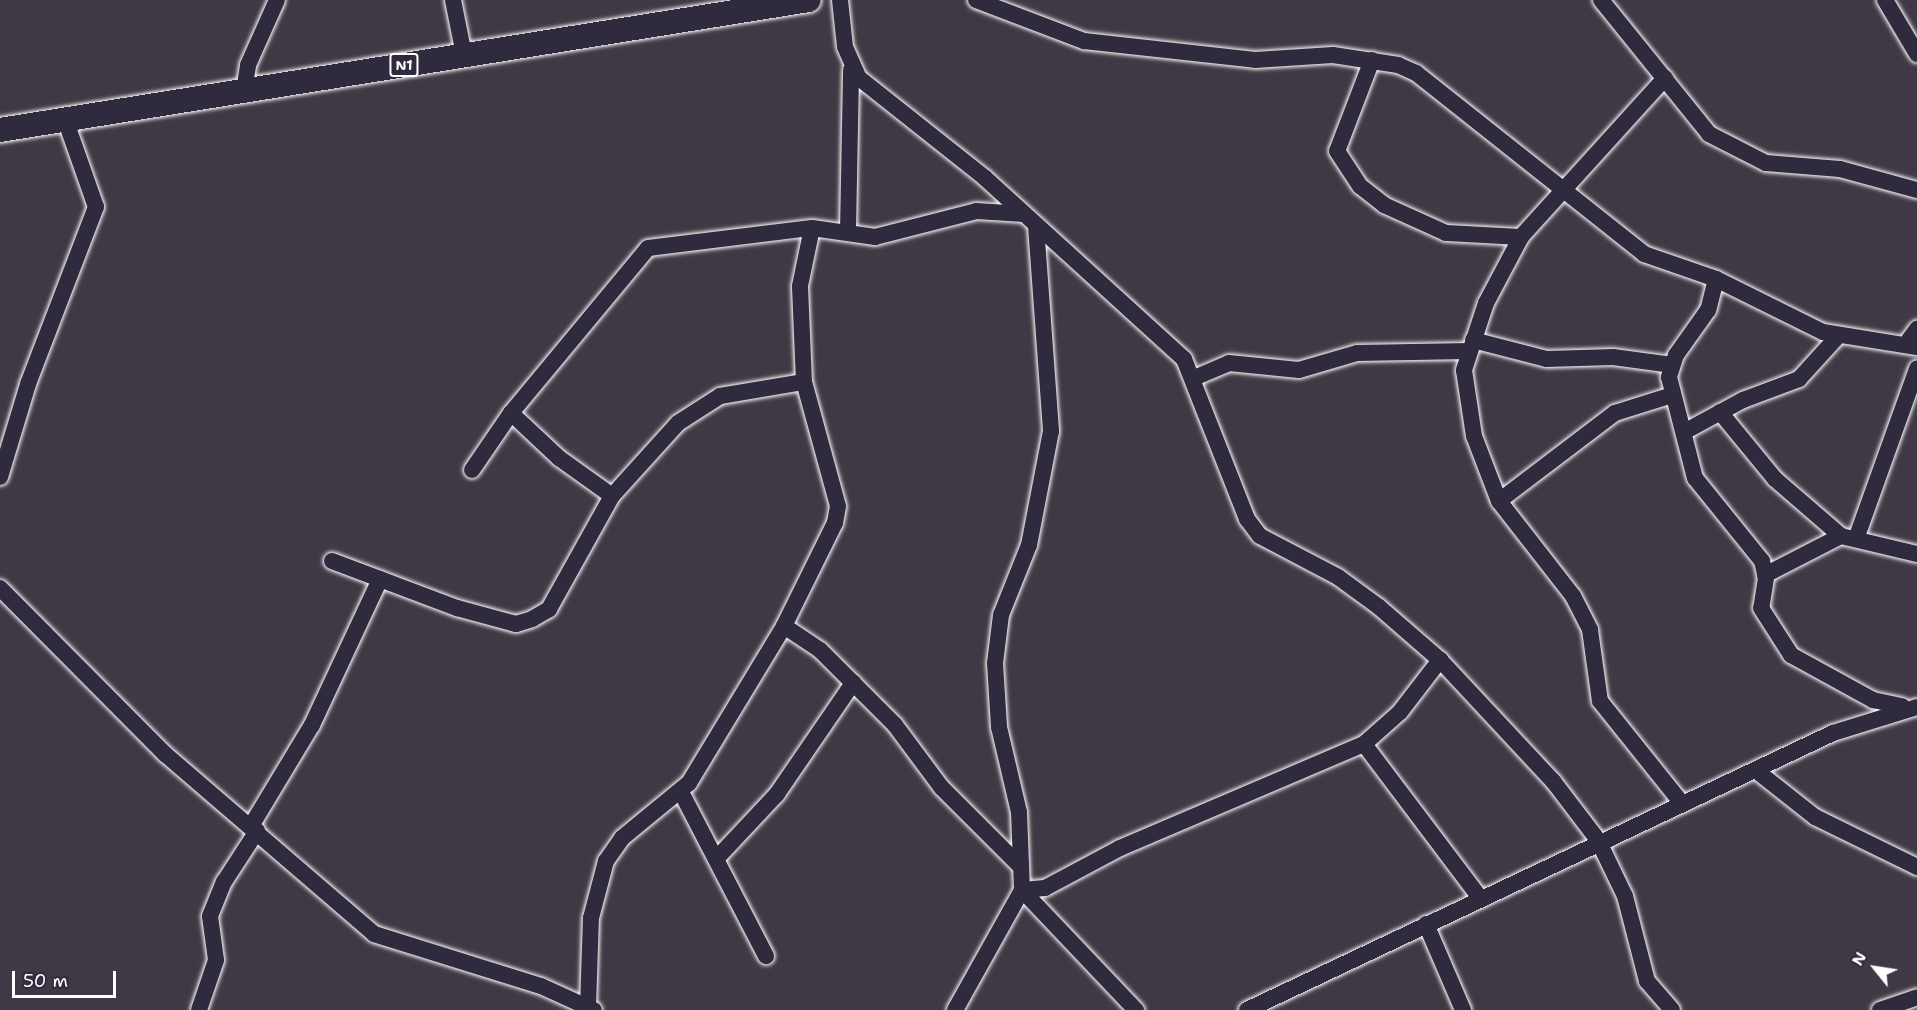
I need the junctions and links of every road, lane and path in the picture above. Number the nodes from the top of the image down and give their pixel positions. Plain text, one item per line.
1 (277, 0) edge
2 (453, 0) edge
3 (809, 0) edge
4 (840, 0) edge
5 (976, 0) edge
6 (1601, 0) edge
7 (1885, 0) edge
8 (1917, 54) edge
9 (464, 55) junction
10 (1372, 60) junction
11 (851, 70) junction
12 (1665, 78) junction
13 (244, 91) junction
14 (65, 119) junction
15 (0, 130) edge
16 (992, 185) junction
17 (1917, 190) edge
18 (1563, 191) junction
19 (976, 211) junction
20 (1030, 220) junction
21 (812, 228) junction
22 (848, 231) junction
23 (1521, 237) junction
24 (1716, 279) junction
25 (1917, 328) edge
26 (1838, 336) junction
27 (1471, 345) junction
28 (1912, 346) edge
29 (1672, 365) junction
30 (1917, 369) edge
31 (1194, 378) junction
32 (804, 382) junction
33 (1672, 395) junction
34 (1720, 412) junction
35 (511, 413) junction
36 (1684, 432) junction
37 (472, 471) dead end
38 (0, 477) edge
39 (612, 496) junction
40 (1499, 501) junction
41 (1849, 538) junction
42 (1917, 554) edge
43 (332, 561) dead end
44 (1765, 575) junction
45 (380, 579) junction
46 (0, 588) edge
47 (784, 626) junction
48 (1440, 660) junction
49 (853, 683) junction
50 (1916, 706) edge
51 (1364, 744) junction
52 (1758, 772) junction
53 (681, 792) junction
54 (1682, 802) junction
55 (254, 829) junction
56 (1598, 840) junction
57 (717, 858) junction
58 (1020, 866) junction
59 (1917, 867) edge
60 (1022, 890) junction
61 (1481, 899) junction
62 (1426, 924) junction
63 (766, 957) dead end
64 (1917, 997) edge
65 (1893, 1007) edge
66 (591, 1008) edge
67 (199, 1010) edge
68 (955, 1010) edge
69 (1136, 1010) edge
70 (1247, 1010) edge
71 (1463, 1010) edge
72 (1672, 1010) edge

1 - 13 street
2 - 9 street
3 - 9 highway, N1
4 - 11 street
5 - 10 street
6 - 12 street
7 - 8 street
9 - 13 highway, N1
10 - 18 street
10 - 23 street
11 - 16 street
11 - 22 street
12 - 17 street
12 - 18 street
13 - 14 highway, N1
14 - 15 highway, N1
14 - 38 street
16 - 19 street
16 - 20 street
18 - 23 street
18 - 24 street
19 - 20 street
19 - 22 street
20 - 31 street
20 - 58 street
21 - 22 street
21 - 32 street
21 - 35 street
23 - 27 street
24 - 26 street
24 - 29 street
25 - 28 street
26 - 28 street
26 - 34 street
27 - 29 street
27 - 31 street
27 - 40 street
29 - 33 street
30 - 41 street
31 - 48 street
32 - 39 street
32 - 47 street
33 - 36 street
33 - 40 street
34 - 36 street
34 - 41 street
35 - 37 street
35 - 39 street
36 - 44 street
39 - 45 street
40 - 54 street
41 - 42 street
41 - 44 street
43 - 45 street
44 - 50 street
45 - 55 street
46 - 55 street
47 - 49 street
47 - 53 street
48 - 51 street
48 - 56 street
49 - 57 street
49 - 58 street
50 - 52 street
51 - 60 street
51 - 61 street
52 - 54 street
52 - 59 street
53 - 57 street
53 - 66 street
54 - 56 street
55 - 66 street
55 - 67 street
56 - 61 street
56 - 72 street
57 - 63 street
58 - 60 street
60 - 68 street
60 - 69 street
61 - 62 street
62 - 70 street
62 - 71 street
64 - 65 street

